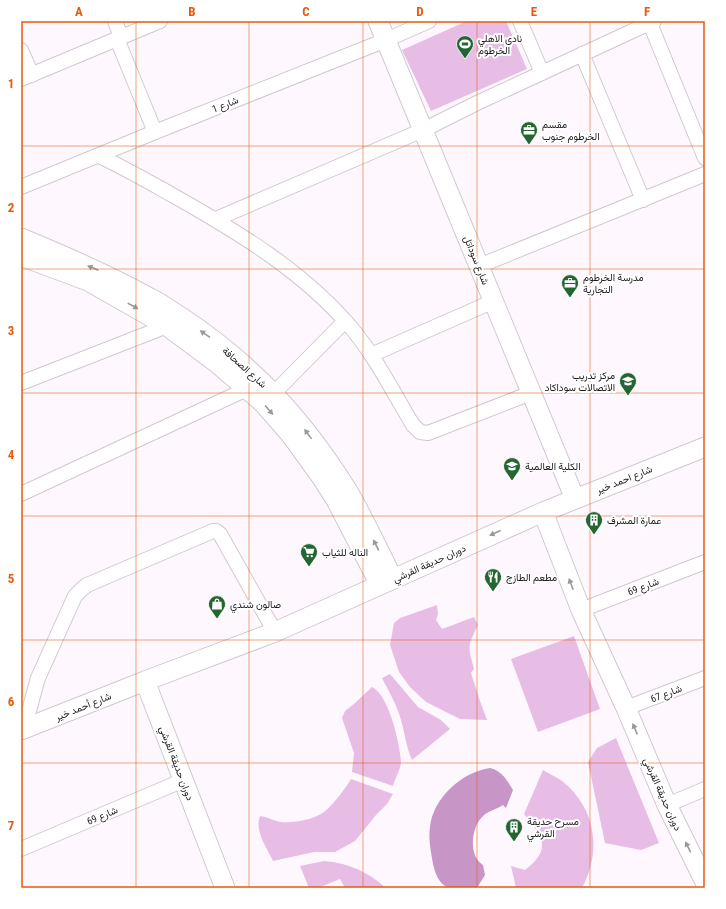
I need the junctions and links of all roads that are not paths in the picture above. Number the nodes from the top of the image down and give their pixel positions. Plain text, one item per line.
1 (115, 21) edge
2 (160, 21) edge
3 (378, 21) edge
4 (429, 21) edge
5 (520, 21) edge
6 (651, 22) edge
7 (119, 38) junction
8 (386, 40) junction
9 (21, 50) edge
10 (582, 54) junction
11 (542, 73) junction
12 (26, 77) edge
13 (423, 130) junction
14 (155, 132) junction
15 (99, 156) junction
16 (705, 158) edge
17 (705, 174) edge
18 (21, 187) edge
19 (643, 200) junction
20 (216, 219) junction
21 (21, 238) edge
22 (21, 256) edge
23 (479, 266) junction
24 (494, 301) junction
25 (345, 321) junction
26 (167, 326) junction
27 (371, 355) junction
28 (21, 383) edge
29 (247, 389) junction
30 (274, 393) junction
31 (531, 393) junction
32 (705, 447) edge
33 (21, 494) edge
34 (575, 499) junction
35 (543, 512) junction
36 (705, 562) edge
37 (387, 582) junction
38 (581, 610) junction
39 (275, 632) junction
40 (705, 678) edge
41 (145, 681) junction
42 (626, 708) junction
43 (23, 730) edge
44 (184, 780) junction
45 (705, 789) edge
46 (667, 805) junction
47 (21, 849) edge
48 (705, 882) edge
49 (223, 887) edge

1 - 7 street
2 - 7 street
3 - 8 main road, شارع سوداتل
4 - 8 street, شارع 1
5 - 11 street
6 - 10 street
6 - 16 street
7 - 12 street
7 - 14 street
8 - 13 main road, شارع سوداتل
8 - 14 street, شارع 1
9 - 12 street
10 - 11 street
10 - 19 street
11 - 13 street
13 - 20 street
13 - 23 main road, شارع سوداتل
14 - 15 street, شارع 1
15 - 18 street, شارع 1
15 - 20 street
17 - 19 street
19 - 23 street
20 - 25 street
30 -> 21 main road, شارع الصحافة
22 -> 26 main road, شارع الصحافة
23 - 24 main road, شارع سوداتل
24 - 27 street
24 - 31 main road, شارع سوداتل
25 - 27 street
25 - 30 street
26 - 28 street
26 - 29 main road, شارع الصحافة
27 - 31 street
29 - 33 street
29 -> 37 main road, شارع الصحافة
37 -> 30 main road, شارع الصحافة
31 - 34 main road, شارع سوداتل
32 - 34 main road, شارع احمد خير
34 - 35 main road, شارع احمد خير
35 -> 37 main road, دوران حديقة القرشي
38 -> 35 main road, دوران حديقة القرشي
36 - 38 street, شارع 69
37 - 39 main road, دوران حديقة القرشي
38 - 42 main road, دوران حديقة القرشي
39 - 41 main road, دوران حديقة القرشي
39 - 43 street
40 - 42 street, شارع 67
41 - 43 main road, شارع أحمد خير
41 - 44 main road, دوران حديقة القرشي
46 -> 42 main road, دوران حديقة القرشي
44 - 47 street, شارع 69
44 - 49 main road, دوران حديقة القرشي
45 - 46 street
48 -> 46 main road, دوران حديقة القرشي

